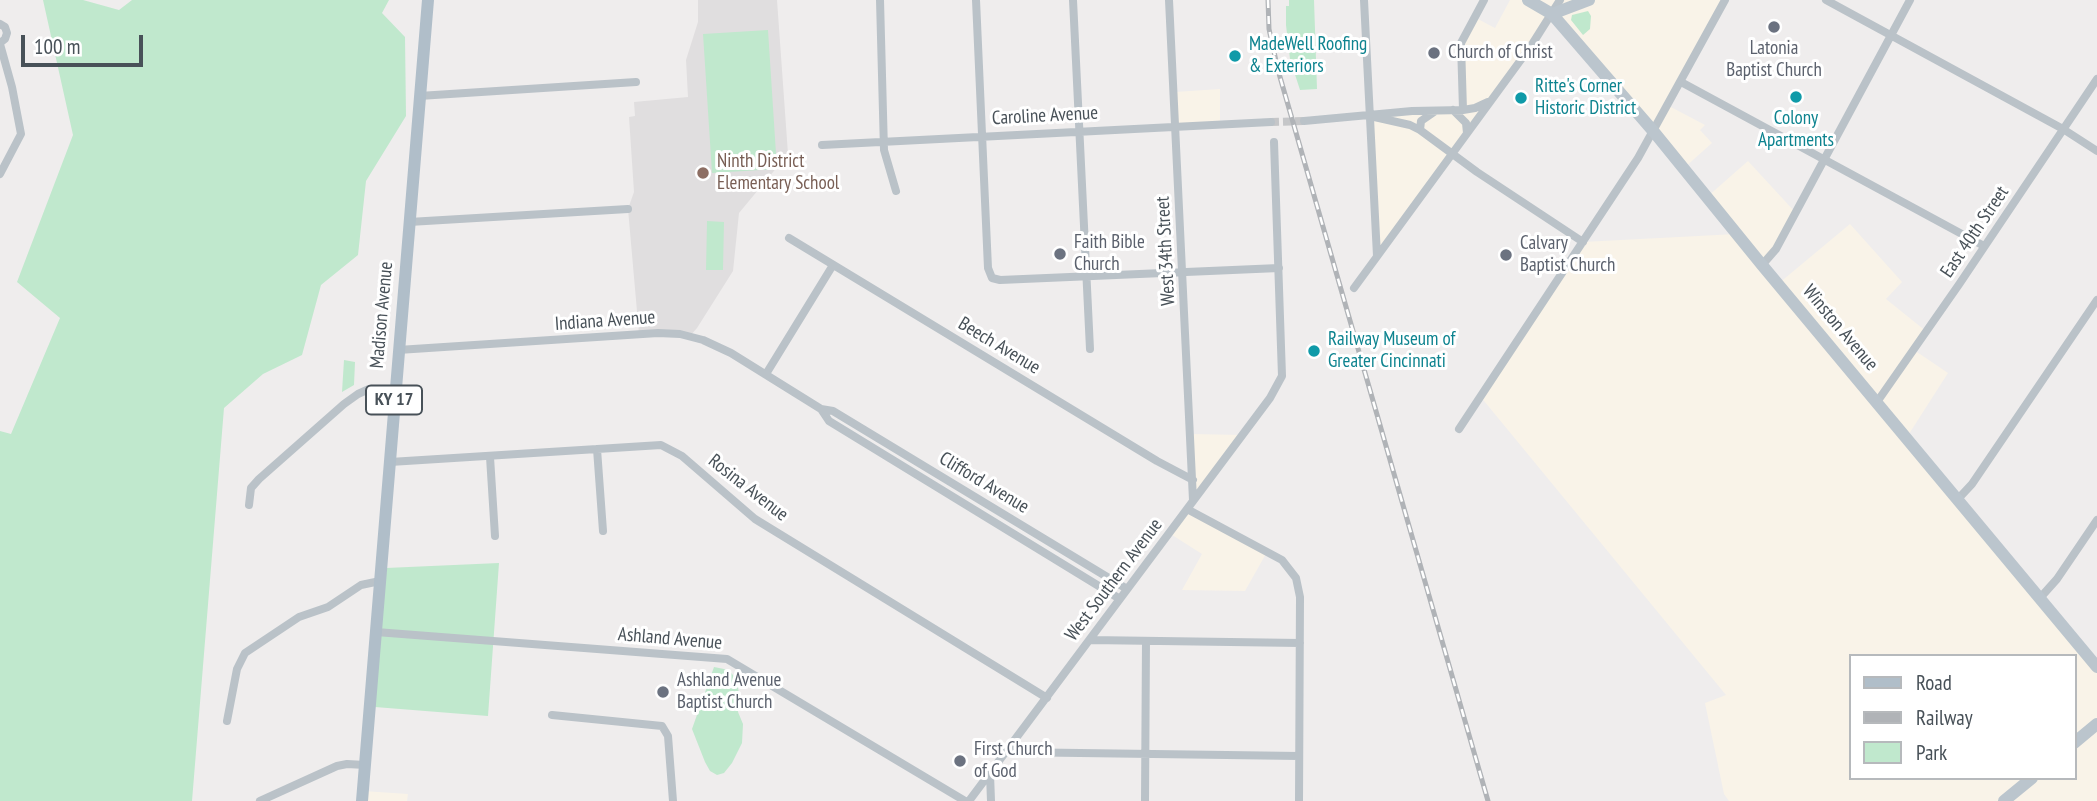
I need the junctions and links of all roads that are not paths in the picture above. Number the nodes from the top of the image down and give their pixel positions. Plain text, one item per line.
1 (428, 0) edge
2 (880, 0) edge
3 (976, 0) edge
4 (1073, 0) edge
5 (1169, 0) edge
6 (1364, 0) edge
7 (1483, 0) edge
8 (1528, 0) edge
9 (1560, 0) edge
10 (1589, 0) edge
11 (1725, 0) edge
12 (1826, 0) edge
13 (1910, 0) edge
14 (1552, 14) junction
15 (0, 24) edge
16 (1891, 35) junction
17 (0, 43) edge
18 (2097, 79) edge
19 (636, 82) dead end
20 (1681, 82) junction
21 (419, 96) junction
22 (1491, 100) junction
23 (1453, 110) junction
24 (1463, 110) junction
25 (1435, 111) junction
26 (1370, 116) junction
27 (1304, 121) tunnel mouth
28 (1271, 122) tunnel mouth
29 (1176, 126) junction
30 (2063, 129) junction
31 (1079, 130) junction
32 (1420, 130) junction
33 (1654, 132) junction
34 (1467, 133) junction
35 (982, 135) junction
36 (885, 141) junction
37 (1274, 142) dead end
38 (822, 145) dead end
39 (2097, 151) edge
40 (1452, 153) junction
41 (1825, 159) junction
42 (0, 174) edge
43 (896, 191) dead end
44 (628, 209) dead end
45 (409, 222) junction
46 (789, 238) dead end
47 (1583, 242) junction
48 (1984, 246) junction
49 (1377, 256) junction
50 (833, 265) junction
51 (1762, 265) junction
52 (1279, 268) junction
53 (1183, 272) junction
54 (1086, 277) junction
55 (1354, 288) dead end
56 (2097, 300) edge
57 (1090, 349) dead end
58 (398, 351) junction
59 (766, 374) junction
60 (395, 389) junction
61 (798, 395) joint
62 (1877, 402) junction
63 (821, 410) junction
64 (1459, 429) dead end
65 (597, 449) junction
66 (490, 457) junction
67 (390, 463) junction
68 (1193, 480) junction
69 (1958, 499) junction
70 (1193, 500) junction
71 (249, 505) dead end
72 (1187, 509) junction
73 (2097, 520) edge
74 (603, 531) dead end
75 (495, 536) dead end
76 (380, 581) junction
77 (1128, 589) junction
78 (2040, 598) junction
79 (1120, 599) junction
80 (376, 632) junction
81 (1090, 640) junction
82 (1146, 641) junction
83 (1300, 643) junction
84 (2097, 667) edge
85 (1047, 698) junction
86 (552, 715) dead end
87 (228, 721) dead end
88 (2097, 724) edge
89 (2076, 741) edge
90 (1007, 752) junction
91 (1145, 755) junction
92 (1299, 756) junction
93 (365, 765) junction
94 (990, 774) junction
95 (2030, 780) edge
96 (260, 801) edge
97 (362, 801) edge
98 (673, 801) edge
99 (967, 801) edge
100 (991, 801) edge
101 (1145, 801) edge
102 (1299, 801) edge
103 (2004, 801) edge

1 - 21 main road, Madison Avenue / KY 17
2 - 36 street
3 - 35 street
4 - 31 street
5 - 29 street, West 34th Street
6 - 26 street
7 - 24 street
8 - 14 main road, Winston Avenue
9 - 14 street
10 - 14 main road
11 - 20 street
12 - 16 street
13 - 16 street
14 - 22 street
14 - 33 main road, Winston Avenue
15 - 17 street
16 - 30 street
16 - 41 street
17 - 42 street
18 - 30 street, East 40th Street
19 - 21 street
20 - 33 street
20 - 41 street
21 - 45 main road, Madison Avenue / KY 17
22 - 24 street
22 - 34 street
23 - 24 street
23 - 25 street
23 - 34 street
25 - 26 street
25 - 32 street
26 - 27 street
26 - 32 street
26 - 49 street
28 - 29 street, Caroline Avenue
29 - 31 street, Caroline Avenue
29 - 53 street, West 34th Street
30 - 39 street
30 - 48 street, East 40th Street
31 - 35 street, Caroline Avenue
31 - 54 street
32 - 40 street
33 - 47 street
33 - 51 main road, Winston Avenue
34 - 40 street
35 - 36 street, Caroline Avenue
35 - 54 street
36 - 38 street, Caroline Avenue
36 - 43 street
37 - 52 street
40 - 47 street
40 - 49 street
41 - 48 street
41 - 51 street
44 - 45 street
45 - 58 main road, Madison Avenue / KY 17
46 - 50 street, Beech Avenue
47 - 64 street
48 - 62 street, East 40th Street
49 - 55 street
50 - 59 street
50 - 68 street, Beech Avenue
51 - 62 main road, Winston Avenue
52 - 53 street
52 - 70 street, West Southern Avenue
53 - 54 street
53 - 68 street, West 34th Street
54 - 57 street
56 - 69 street
58 - 59 street, Indiana Avenue
58 - 60 main road, Madison Avenue / KY 17
59 - 61 street, Indiana Avenue
60 - 67 main road, Madison Avenue / KY 17
60 - 71 street
61 - 63 street, Clifford Avenue
62 - 69 main road, Winston Avenue
63 - 77 street, Clifford Avenue
63 - 79 street, Clifford Avenue
65 - 66 street, Rosina Avenue
65 - 74 street
65 - 85 street, Rosina Avenue
66 - 67 street, Rosina Avenue
66 - 75 street
67 - 76 main road, Madison Avenue / KY 17
68 - 70 street, West 34th Street
69 - 78 main road, Winston Avenue
70 - 72 street, West Southern Avenue
72 - 77 street, West Southern Avenue
72 - 83 street
73 - 78 street
76 - 80 main road, Madison Avenue / KY 17
76 - 87 street
77 - 79 street, West Southern Avenue
78 - 84 main road, Winston Avenue
79 - 81 street, West Southern Avenue
80 - 93 main road, Madison Avenue / KY 17
80 - 99 street, Ashland Avenue
81 - 82 street
81 - 85 street, West Southern Avenue
82 - 83 street
82 - 91 street
83 - 92 street
85 - 90 street, West Southern Avenue
86 - 98 street
88 - 89 main road
90 - 91 street
90 - 94 street, West Southern Avenue
91 - 92 street
91 - 101 street
92 - 102 street
93 - 96 street
93 - 97 main road, Madison Avenue / KY 17
94 - 99 street, West Southern Avenue
94 - 100 street
95 - 103 main road

